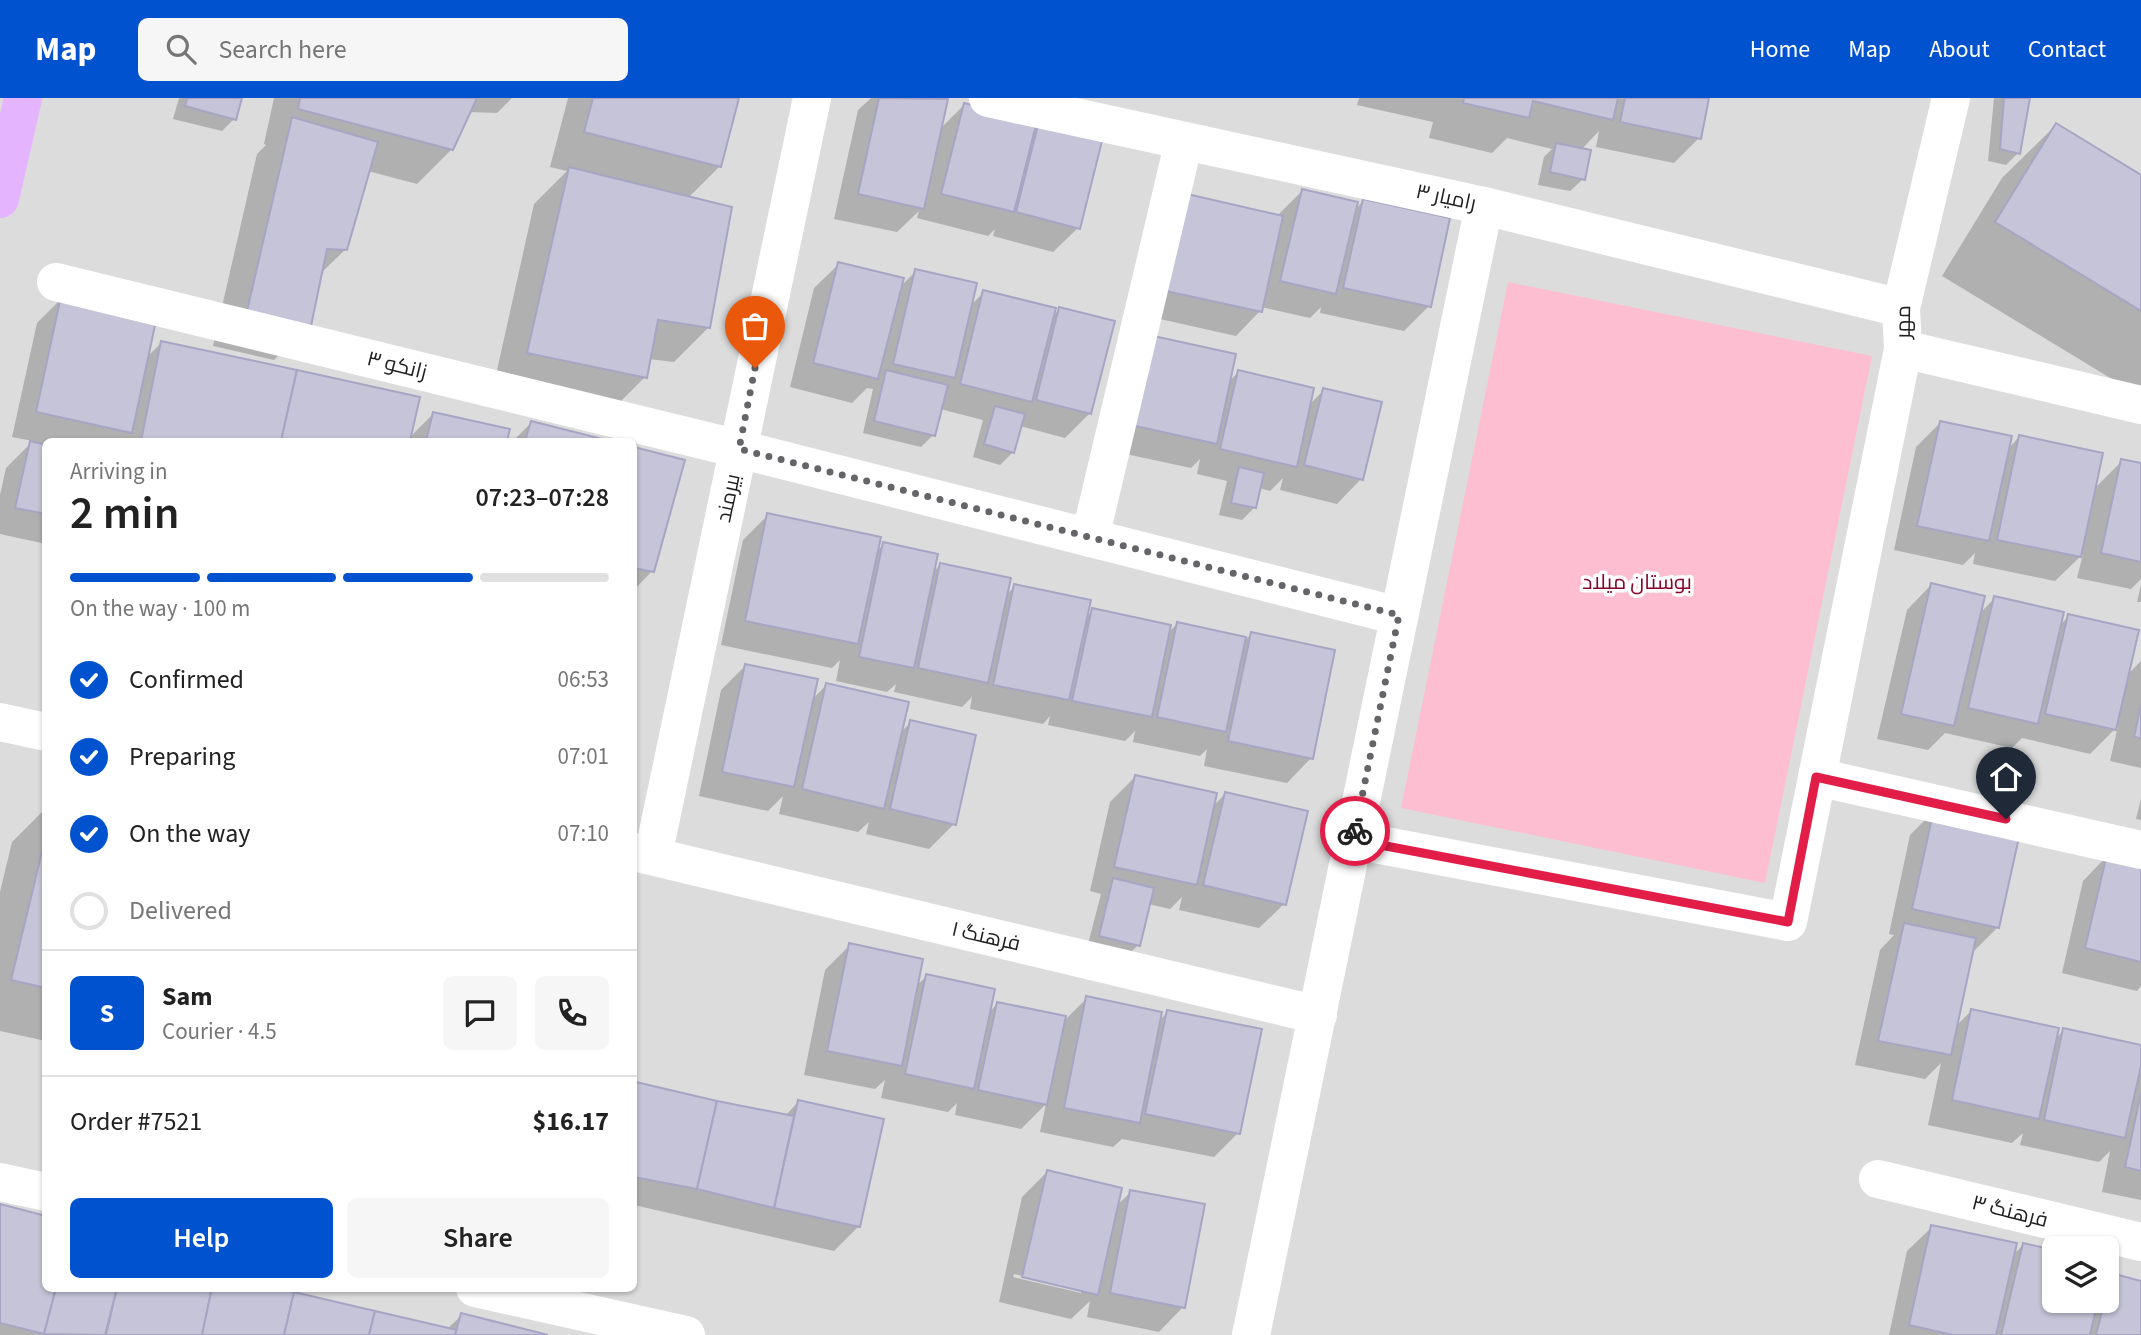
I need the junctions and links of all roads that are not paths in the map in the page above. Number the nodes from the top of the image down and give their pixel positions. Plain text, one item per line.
1 (23, 98) edge
2 (812, 98) edge
3 (988, 98) edge
4 (1951, 98) edge
5 (1184, 141) junction
6 (0, 199) edge
7 (1484, 206) junction
8 (56, 282) dead end
9 (1901, 308) junction
10 (1903, 349) junction
11 (2141, 405) edge
12 (739, 449) junction
13 (1090, 538) junction
14 (1399, 615) junction
15 (0, 722) edge
16 (42, 731) edge
17 (1816, 777) junction
18 (1354, 840) junction
19 (2141, 850) edge
20 (643, 854) edge
21 (1318, 1015) junction
22 (1878, 1179) dead end
23 (0, 1182) edge
24 (42, 1191) edge
25 (2141, 1242) edge
26 (493, 1292) edge
27 (686, 1335) edge
28 (1251, 1335) edge

1 - 6 main road
2 - 12 street, بیرمند
3 - 5 street, رامیار ۳
4 - 9 street, مهر
5 - 7 street, رامیار ۳
5 - 13 street
7 - 9 street, رامیار ۳
7 - 14 street
8 - 12 street, زانکو ۳
9 - 10 street, مهر
10 - 11 street, مهر
10 - 17 street
12 - 13 street, زانکو ۳
12 - 20 street, بیرمند
13 - 14 street, زانکو ۳
14 - 18 street
15 - 16 street
17 - 18 street
17 - 19 street
18 - 21 street
20 - 21 street, فرهنگ ۱
21 - 28 street
22 - 25 street, فرهنگ ۳
23 - 24 street
26 - 27 street

